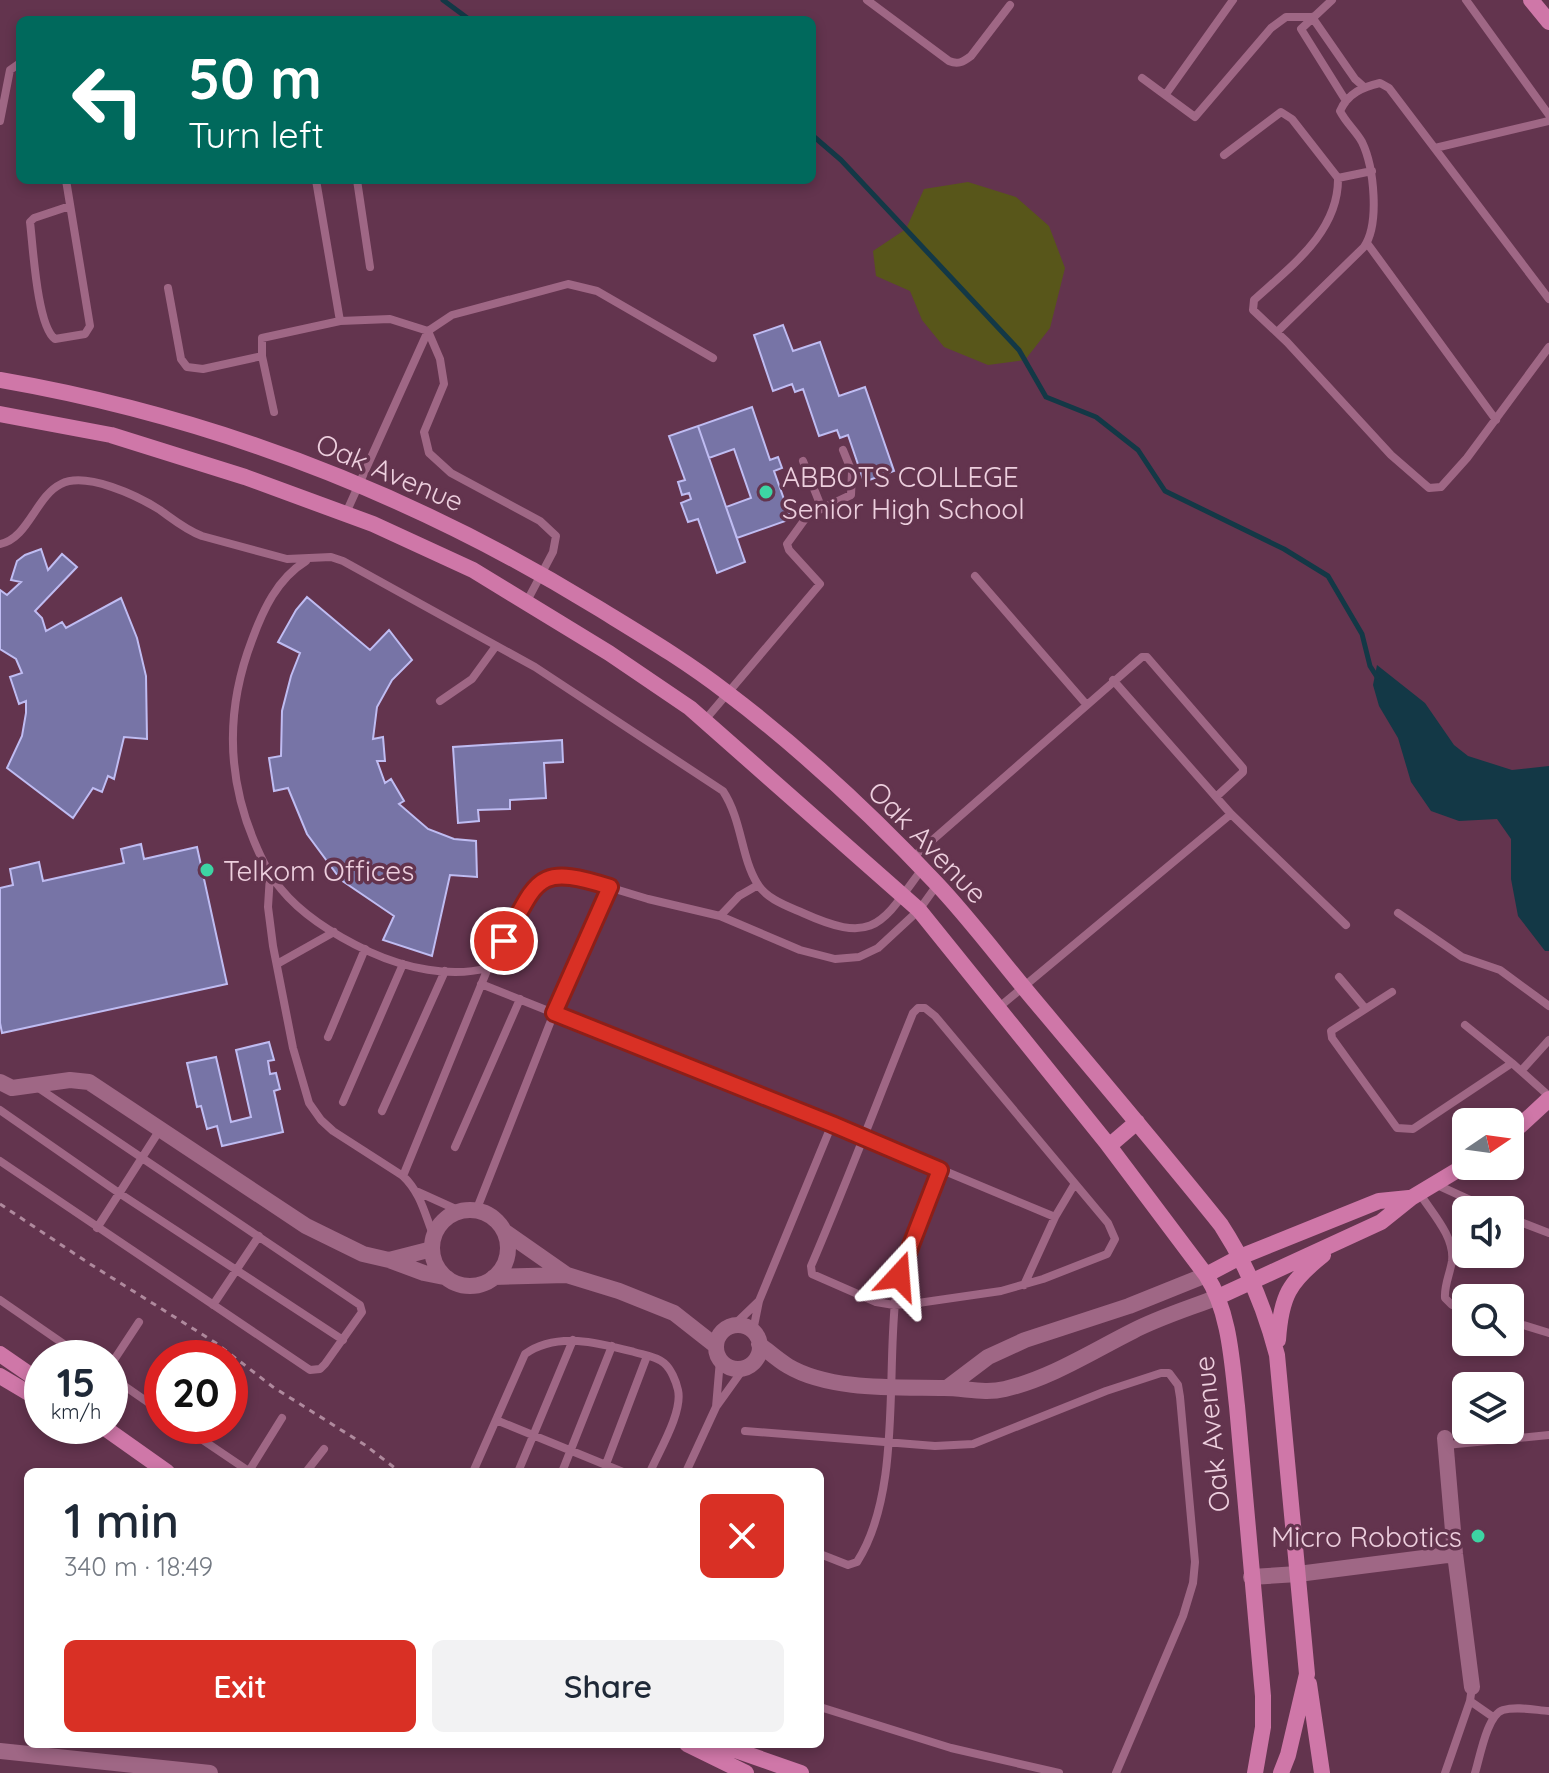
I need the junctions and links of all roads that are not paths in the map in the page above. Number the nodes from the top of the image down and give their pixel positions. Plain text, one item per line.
1 (867, 0) edge
2 (1233, 0) edge
3 (1332, 0) edge
4 (1466, 0) edge
5 (1531, 0) edge
6 (1010, 5) dead end
7 (1312, 17) junction
8 (1548, 18) edge
9 (16, 66) edge
10 (1142, 78) dead end
11 (1364, 87) junction
12 (1166, 94) junction
13 (1346, 101) junction
14 (1549, 115) edge
15 (0, 121) edge
16 (1549, 121) edge
17 (1435, 148) junction
18 (1224, 155) dead end
19 (1372, 171) junction
20 (1338, 178) junction
21 (67, 184) edge
22 (317, 184) edge
23 (358, 184) edge
24 (70, 206) junction
25 (1367, 243) junction
26 (370, 267) dead end
27 (168, 288) dead end
28 (1549, 299) edge
29 (340, 321) junction
30 (428, 331) junction
31 (1277, 332) junction
32 (1549, 347) edge
33 (262, 356) junction
34 (713, 358) dead end
35 (0, 380) edge
36 (274, 412) dead end
37 (0, 414) edge
38 (1496, 420) junction
39 (843, 450) dead end
40 (803, 461) dead end
41 (358, 483) junction
42 (822, 509) junction
43 (346, 513) junction
44 (0, 544) edge
45 (309, 559) junction
46 (543, 574) junction
47 (975, 576) dead end
48 (527, 601) junction
49 (496, 646) junction
50 (1113, 680) junction
51 (727, 693) junction
52 (440, 701) dead end
53 (1086, 704) junction
54 (705, 720) junction
55 (1216, 797) junction
56 (1231, 814) junction
57 (916, 864) junction
58 (270, 874) junction
59 (938, 884) junction
60 (758, 885) junction
61 (610, 887) junction
62 (903, 894) junction
63 (919, 910) junction
64 (1398, 913) dead end
65 (720, 916) junction
66 (1346, 925) dead end
67 (334, 932) junction
68 (365, 949) junction
69 (277, 964) junction
70 (403, 964) junction
71 (488, 968) junction
72 (445, 971) junction
73 (1339, 977) dead end
74 (481, 984) junction
75 (1024, 987) junction
76 (1392, 992) dead end
77 (520, 999) junction
78 (1549, 1006) edge
79 (998, 1008) junction
80 (1365, 1008) junction
81 (554, 1013) junction
82 (1465, 1025) dead end
83 (328, 1037) dead end
84 (1549, 1040) edge
85 (1512, 1063) junction
86 (1521, 1071) junction
87 (34, 1085) junction
88 (4, 1087) edge
89 (1549, 1097) edge
90 (343, 1102) dead end
91 (0, 1110) edge
92 (382, 1111) dead end
93 (1524, 1121) edge
94 (1137, 1122) junction
95 (832, 1124) junction
96 (161, 1128) junction
97 (862, 1137) junction
98 (1109, 1146) junction
99 (455, 1147) dead end
100 (142, 1158) junction
101 (0, 1161) edge
102 (940, 1170) junction
103 (1452, 1174) edge
104 (403, 1176) junction
105 (1435, 1184) junction
106 (1074, 1185) junction
107 (418, 1192) junction
108 (119, 1193) junction
109 (1415, 1196) junction
110 (1461, 1196) edge
111 (468, 1211) junction
112 (1055, 1217) junction
113 (1524, 1223) edge
114 (97, 1228) junction
115 (504, 1231) junction
116 (1549, 1233) edge
117 (259, 1236) junction
118 (1343, 1239) junction
119 (433, 1243) junction
120 (1240, 1257) junction
121 (389, 1260) junction
122 (236, 1270) junction
123 (567, 1275) junction
124 (1206, 1275) junction
125 (444, 1277) junction
126 (494, 1277) junction
127 (1253, 1282) junction
128 (1024, 1285) junction
129 (1218, 1297) junction
130 (0, 1300) edge
131 (759, 1301) junction
132 (213, 1305) junction
133 (894, 1305) junction
134 (1452, 1305) edge
135 (681, 1317) junction
136 (139, 1322) dead end
137 (1524, 1325) edge
138 (730, 1327) junction
139 (1549, 1333) edge
140 (756, 1337) junction
141 (58, 1340) edge
142 (127, 1340) edge
143 (343, 1340) junction
144 (573, 1340) junction
145 (612, 1346) junction
146 (718, 1353) junction
147 (0, 1354) edge
148 (1277, 1355) junction
149 (647, 1356) junction
150 (790, 1367) junction
151 (745, 1368) junction
152 (24, 1371) edge
153 (0, 1375) edge
154 (890, 1388) junction
155 (947, 1388) junction
156 (24, 1391) edge
157 (716, 1407) junction
158 (282, 1418) dead end
159 (496, 1420) junction
160 (745, 1431) dead end
161 (532, 1435) junction
162 (1549, 1435) edge
163 (887, 1441) junction
164 (1445, 1441) joint
165 (119, 1444) edge
166 (127, 1444) edge
167 (209, 1444) edge
168 (324, 1449) dead end
169 (570, 1451) junction
170 (161, 1468) edge
171 (244, 1468) edge
172 (252, 1468) edge
173 (309, 1468) edge
174 (475, 1468) edge
175 (520, 1468) edge
176 (564, 1468) edge
177 (602, 1468) edge
178 (604, 1468) edge
179 (652, 1468) edge
180 (688, 1468) edge
181 (1455, 1554) junction
182 (824, 1556) edge
183 (1298, 1574) junction
184 (1251, 1577) junction
185 (1307, 1674) junction
186 (1471, 1694) junction
187 (824, 1708) edge
188 (1549, 1711) edge
189 (1493, 1717) junction
190 (107, 1748) edge
191 (695, 1748) edge
192 (729, 1748) edge
193 (0, 1751) edge
194 (105, 1762) junction
195 (210, 1773) edge
196 (746, 1773) edge
197 (801, 1773) edge
198 (1059, 1773) edge
199 (1116, 1773) edge
200 (1255, 1773) edge
201 (1281, 1773) edge
202 (1322, 1773) edge
203 (1445, 1773) edge
204 (1475, 1773) edge

1 - 6 lane
2 - 12 lane
3 - 7 lane
4 - 14 lane
5 - 8 street
7 - 11 lane
7 - 12 lane
7 - 13 lane
9 - 15 lane
10 - 12 lane
11 - 13 lane
11 - 17 lane
13 - 19 lane
16 - 17 lane
17 - 28 lane
18 - 20 lane
19 - 20 lane
19 - 25 lane
20 - 31 lane
21 - 24 lane
22 - 29 lane
23 - 26 lane
24 - 24 lane
25 - 31 lane
25 - 38 lane
27 - 33 lane
29 - 30 lane
29 - 33 lane
30 - 34 lane
30 - 41 lane
30 - 46 lane
31 - 38 lane
32 - 38 lane
33 - 36 lane
35 - 41 street, Oak Avenue
37 - 43 street, Oak Avenue
39 - 42 lane
40 - 42 lane
41 - 43 lane
41 - 46 street, Oak Avenue
42 - 51 lane
43 - 48 street, Oak Avenue
44 - 45 lane
45 - 49 lane
45 - 58 lane
46 - 48 lane
46 - 51 street, Oak Avenue
47 - 53 lane
48 - 54 street, Oak Avenue
49 - 52 lane
49 - 60 lane
50 - 53 lane
50 - 55 lane
50 - 55 lane
51 - 54 lane
51 - 57 street, Oak Avenue
53 - 57 lane
54 - 62 street, Oak Avenue
55 - 56 lane
56 - 66 lane
56 - 75 lane
57 - 59 street, Oak Avenue
57 - 62 lane
58 - 67 lane
58 - 69 lane
59 - 63 lane
59 - 75 street, Oak Avenue
60 - 62 lane
60 - 65 lane
61 - 65 lane
61 - 71 lane
61 - 81 lane
62 - 63 street, Oak Avenue
63 - 65 lane
63 - 79 street, Oak Avenue
64 - 78 lane
67 - 68 lane
67 - 69 lane
68 - 70 lane
68 - 83 lane
69 - 104 lane
70 - 72 lane
70 - 90 lane
71 - 72 lane
71 - 74 lane
72 - 92 lane
73 - 80 lane
74 - 77 lane
74 - 104 lane
75 - 79 lane
75 - 94 street, Oak Avenue
76 - 80 lane
77 - 81 lane
77 - 99 lane
79 - 98 street, Oak Avenue
80 - 85 lane
81 - 95 lane
81 - 111 lane
82 - 85 lane
84 - 86 lane
85 - 86 lane
86 - 89 lane
87 - 88 street
87 - 96 street
87 - 100 lane
89 - 93 street
91 - 108 lane
94 - 98 street
94 - 120 street, Oak Avenue
95 - 97 lane
95 - 131 lane
96 - 100 lane
96 - 121 street
97 - 102 lane
97 - 106 lane
97 - 133 lane
98 - 124 street, Oak Avenue
100 - 108 lane
100 - 117 lane
101 - 114 lane
102 - 112 lane
102 - 133 lane
103 - 105 street
104 - 107 lane
105 - 109 street
105 - 110 lane
106 - 112 lane
106 - 128 lane
107 - 111 lane
107 - 119 lane
108 - 114 lane
108 - 122 lane
109 - 118 street
109 - 120 street
109 - 134 lane
111 - 115 street
111 - 119 street
112 - 128 lane
113 - 116 lane
114 - 132 lane
115 - 123 street
115 - 126 street
117 - 122 lane
117 - 143 lane
118 - 127 street
118 - 148 street
119 - 121 street
119 - 125 street
120 - 124 street
120 - 127 street, Oak Avenue
121 - 125 street
122 - 132 lane
122 - 143 lane
123 - 126 street
123 - 135 street
124 - 129 street, Oak Avenue
124 - 155 street
125 - 126 street
127 - 129 street
127 - 148 street, Oak Avenue
128 - 133 lane
129 - 155 street
129 - 184 street, Oak Avenue
130 - 141 lane
131 - 138 lane
131 - 140 lane
132 - 143 lane
133 - 154 lane
135 - 138 street
135 - 146 street
136 - 142 lane
137 - 139 lane
138 - 140 street
138 - 146 street
140 - 150 street
140 - 151 street
144 - 145 lane
144 - 159 lane
144 - 161 lane
145 - 149 lane
145 - 169 lane
146 - 151 street
146 - 157 lane
147 - 152 street
148 - 183 street, Oak Avenue
149 - 178 lane
149 - 179 lane
150 - 151 street
150 - 154 street
151 - 157 lane
153 - 156 street
154 - 155 street
154 - 163 lane
157 - 180 lane
158 - 172 lane
159 - 161 lane
159 - 174 lane
160 - 163 lane
161 - 169 lane
161 - 175 lane
162 - 164 lane
163 - 182 lane
163 - 199 lane
164 - 181 street
165 - 170 street
166 - 170 street
167 - 171 lane
168 - 173 lane
169 - 176 lane
169 - 177 lane
181 - 183 street
181 - 186 street
183 - 184 street
183 - 185 street, Oak Avenue
184 - 200 street, Oak Avenue
185 - 201 street, Oak Avenue
185 - 202 street
186 - 189 lane
186 - 203 lane
187 - 198 lane
188 - 189 lane
189 - 204 lane
190 - 194 street
191 - 196 street
192 - 197 street
193 - 194 street
194 - 195 street

